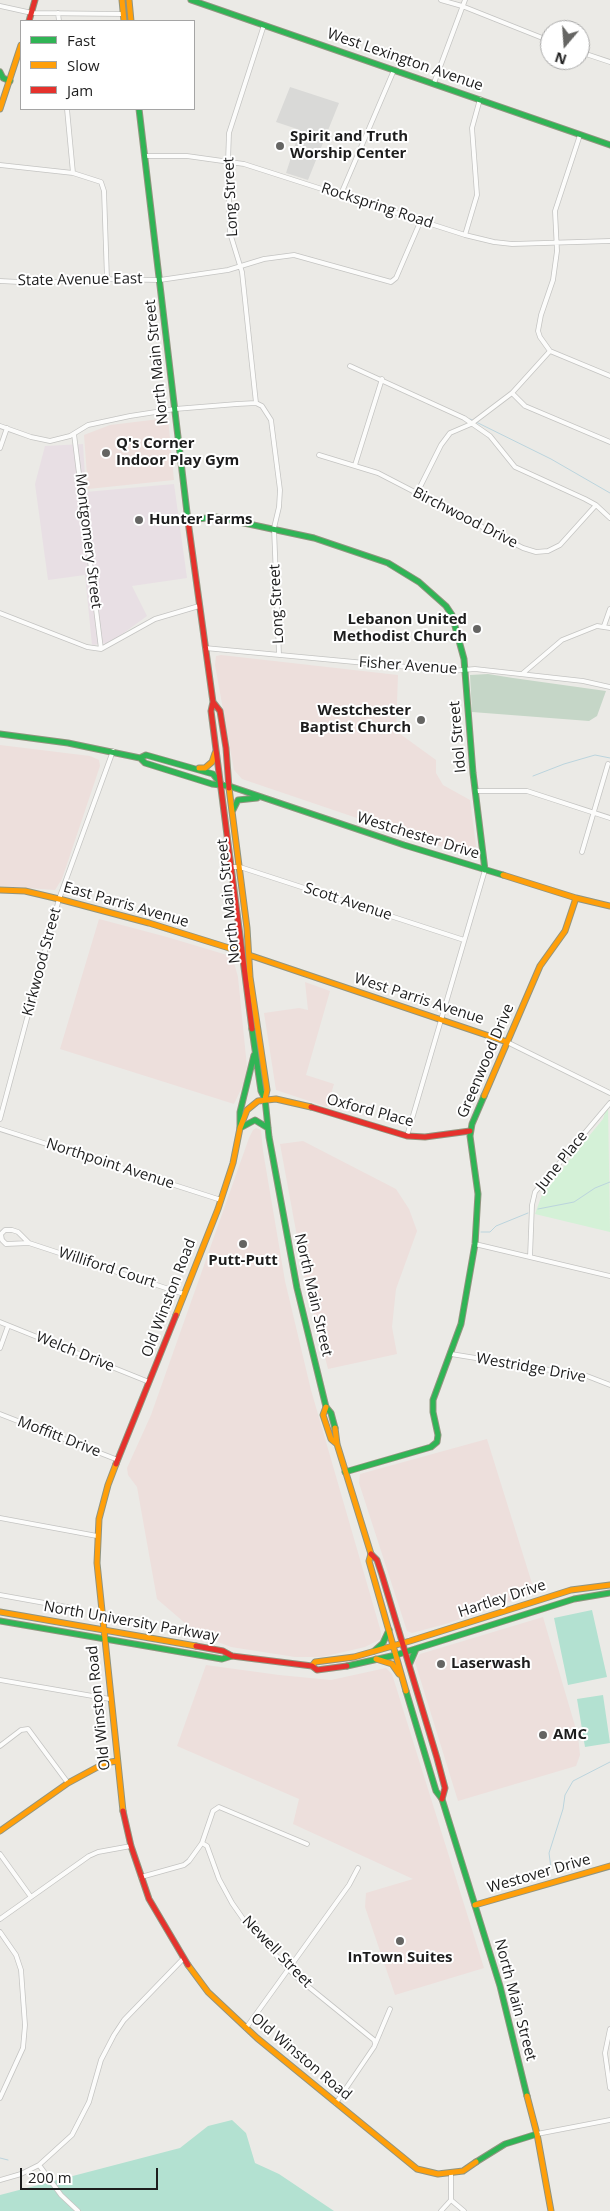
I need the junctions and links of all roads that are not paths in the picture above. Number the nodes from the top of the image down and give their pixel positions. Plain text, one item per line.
1 (35, 0) edge
2 (122, 0) edge
3 (128, 0) edge
4 (192, 0) edge
5 (441, 0) edge
6 (464, 0) edge
7 (0, 6) edge
8 (462, 6) junction
9 (32, 13) junction
10 (58, 13) junction
11 (123, 14) junction
12 (29, 20) edge
13 (59, 20) edge
14 (124, 20) edge
15 (131, 20) edge
16 (264, 24) junction
17 (540, 37) edge
18 (20, 48) edge
19 (590, 55) edge
20 (610, 62) edge
21 (394, 70) junction
22 (0, 72) edge
23 (10, 81) junction
24 (434, 83) junction
25 (480, 99) junction
26 (0, 108) edge
27 (67, 110) edge
28 (139, 110) edge
29 (580, 135) junction
30 (610, 146) edge
31 (145, 156) junction
32 (228, 161) junction
33 (0, 165) edge
34 (73, 172) junction
35 (341, 194) junction
36 (421, 220) junction
37 (465, 236) junction
38 (610, 240) edge
39 (557, 243) junction
40 (239, 267) junction
41 (107, 279) junction
42 (160, 280) junction
43 (0, 281) edge
44 (550, 351) junction
45 (350, 366) dead end
46 (610, 376) edge
47 (382, 379) junction
48 (512, 392) junction
49 (256, 403) junction
50 (175, 409) junction
51 (471, 424) junction
52 (0, 426) edge
53 (7, 428) junction
54 (74, 434) junction
55 (610, 442) edge
56 (0, 448) edge
57 (320, 455) dead end
58 (355, 465) junction
59 (417, 493) junction
60 (596, 505) junction
61 (610, 518) edge
62 (188, 520) junction
63 (274, 528) junction
64 (199, 606) junction
65 (610, 609) edge
66 (0, 613) edge
67 (604, 626) junction
68 (610, 628) edge
69 (205, 648) junction
70 (101, 649) junction
71 (279, 655) junction
72 (464, 669) junction
73 (522, 674) junction
74 (610, 687) edge
75 (214, 702) junction
76 (0, 734) edge
77 (113, 751) junction
78 (216, 751) junction
79 (140, 758) junction
80 (608, 764) dead end
81 (185, 766) junction
82 (221, 784) junction
83 (229, 786) junction
84 (475, 791) junction
85 (275, 801) junction
86 (595, 813) junction
87 (232, 814) junction
88 (610, 818) edge
89 (582, 852) dead end
90 (230, 867) junction
91 (240, 867) junction
92 (486, 870) junction
93 (0, 890) edge
94 (576, 898) junction
95 (60, 899) junction
96 (610, 906) edge
97 (464, 940) junction
98 (242, 952) junction
99 (249, 955) junction
100 (440, 1020) junction
101 (507, 1042) junction
102 (256, 1051) junction
103 (610, 1093) edge
104 (265, 1099) junction
105 (610, 1103) edge
106 (0, 1120) edge
107 (240, 1128) junction
108 (268, 1128) junction
109 (0, 1129) edge
110 (470, 1130) junction
111 (407, 1136) junction
112 (221, 1200) junction
113 (29, 1243) junction
114 (475, 1244) junction
115 (530, 1257) junction
116 (610, 1276) edge
117 (184, 1294) junction
118 (0, 1322) edge
119 (8, 1326) junction
120 (0, 1348) edge
121 (451, 1354) junction
122 (149, 1382) junction
123 (610, 1385) edge
124 (326, 1407) junction
125 (0, 1414) edge
126 (323, 1415) junction
127 (332, 1418) junction
128 (337, 1441) junction
129 (118, 1460) junction
130 (345, 1472) junction
131 (0, 1518) edge
132 (97, 1536) junction
133 (371, 1554) junction
134 (373, 1573) junction
135 (382, 1575) junction
136 (610, 1584) edge
137 (610, 1593) edge
138 (0, 1595) edge
139 (67, 1607) dead end
140 (0, 1612) edge
141 (0, 1620) edge
142 (389, 1628) junction
143 (103, 1630) junction
144 (104, 1639) junction
145 (403, 1643) junction
146 (394, 1646) junction
147 (416, 1649) junction
148 (374, 1651) junction
149 (405, 1652) junction
150 (396, 1655) junction
151 (232, 1656) junction
152 (376, 1659) junction
153 (312, 1666) junction
154 (409, 1666) junction
155 (0, 1680) edge
156 (403, 1680) junction
157 (110, 1698) junction
158 (0, 1746) edge
159 (117, 1761) junction
160 (68, 1783) junction
161 (442, 1799) junction
162 (0, 1831) edge
163 (202, 1843) junction
164 (308, 1844) dead end
165 (131, 1846) junction
166 (0, 1854) edge
167 (610, 1866) edge
168 (358, 1868) dead end
169 (141, 1877) junction
170 (31, 1897) junction
171 (475, 1906) junction
172 (0, 1919) edge
173 (0, 1932) edge
174 (184, 1959) junction
175 (288, 1968) junction
176 (390, 2009) dead end
177 (246, 2028) junction
178 (610, 2029) edge
179 (374, 2043) junction
180 (610, 2088) edge
181 (0, 2098) edge
182 (336, 2103) junction
183 (610, 2120) edge
184 (537, 2134) junction
185 (39, 2165) junction
186 (451, 2174) junction
187 (0, 2180) edge
188 (450, 2200) junction
189 (78, 2211) edge
190 (441, 2211) edge
191 (464, 2211) edge
192 (551, 2211) edge

1 - 9 main road
2 - 11 main road
3 - 15 main road
4 - 16 main road, West Lexington Avenue
5 - 8 street
6 - 8 street
7 - 9 street
8 - 17 street
8 - 24 street
9 - 10 street
9 - 12 main road
10 - 11 street
10 - 13 street
11 - 14 main road
16 - 21 main road, West Lexington Avenue
16 - 32 street, Long Street
18 - 23 main road
19 - 20 street
21 - 24 main road, West Lexington Avenue
21 - 35 street
22 - 23 main road
23 - 26 main road
24 - 25 main road, West Lexington Avenue
25 - 29 main road, West Lexington Avenue
25 - 37 street
27 - 34 street
28 - 31 main road, North Main Street
29 - 30 main road, West Lexington Avenue
29 - 39 street
31 - 32 street, Rockspring Road
31 - 42 main road, North Main Street
32 - 35 street, Rockspring Road
32 - 40 street, Long Street
33 - 34 street
34 - 41 street
35 - 36 street, Rockspring Road
36 - 37 street, Rockspring Road
36 - 40 street, State Avenue East
37 - 39 street, Rockspring Road
38 - 39 street, Rockspring Road
39 - 44 street
40 - 42 street, State Avenue East
40 - 49 street, Long Street
41 - 42 street, State Avenue East
41 - 43 street, State Avenue East
42 - 50 main road, North Main Street
44 - 46 street
44 - 48 street
45 - 47 street
47 - 51 street
47 - 58 street
48 - 51 street
48 - 55 street
49 - 50 street
49 - 63 street, Long Street
50 - 54 street
50 - 62 main road, North Main Street
51 - 59 street
51 - 60 street
52 - 53 street
53 - 54 street
53 - 56 street
54 - 70 street, Montgomery Street
57 - 58 street, Birchwood Drive
58 - 59 street, Birchwood Drive
59 - 60 street, Birchwood Drive
60 - 61 street
62 - 63 main road, Idol Street
62 - 64 main road, North Main Street
63 - 71 street, Long Street
63 - 72 main road, Idol Street
64 - 69 main road, North Main Street
64 - 70 street
65 - 67 street
66 - 70 street
67 - 68 street
67 - 73 street
69 - 71 street, Fisher Avenue
69 - 75 main road, North Main Street
71 - 72 street, Fisher Avenue
72 - 73 street, Fisher Avenue
72 - 84 main road, Idol Street
73 - 74 street, Fisher Avenue
75 - 78 main road, North Main Street
75 - 83 main road, North Main Street
76 - 77 main road
77 - 79 main road
77 - 95 street, Kirkwood Street
78 - 81 main road
78 - 82 main road, North Main Street
79 - 81 main road
79 - 82 main road, Westchester Drive
80 - 86 street
81 - 82 main road
82 - 83 main road, Westchester Drive
82 - 90 main road, North Main Street
83 - 85 main road, Westchester Drive
83 - 87 main road, North Main Street
84 - 86 street
84 - 92 main road, Idol Street
85 - 87 main road
85 - 92 main road, Westchester Drive
86 - 88 street
86 - 89 street
87 - 91 main road, North Main Street
90 - 91 street, Scott Avenue
90 - 98 main road, North Main Street
91 - 97 street, Scott Avenue
91 - 99 main road, North Main Street
92 - 94 main road, Westchester Drive
92 - 97 street, Idol Street
93 - 95 main road, East Parris Avenue
94 - 96 main road, Westchester Drive
94 - 101 main road, Greenwood Drive
95 - 98 main road, East Parris Avenue
95 - 106 street, Kirkwood Street
97 - 100 street, Idol Street
98 - 99 street, West Parris Avenue
98 - 102 main road, North Main Street
99 - 100 main road, West Parris Avenue
99 - 104 main road, North Main Street
100 - 101 main road, West Parris Avenue
100 - 111 street, Idol Street
101 - 103 street, West Parris Avenue
101 - 110 main road, Greenwood Drive
102 - 104 main road, North Main Street
102 - 107 main road
104 - 107 main road, Old Winston Road
104 - 108 main road, North Main Street
104 - 111 main road, Oxford Place
105 - 115 street, June Place
107 - 108 main road
107 - 112 main road, Old Winston Road
108 - 124 main road, North Main Street
109 - 112 street, Northpoint Avenue
110 - 111 main road, Oxford Place
110 - 114 main road, Greenwood Drive
112 - 117 main road, Old Winston Road
113 - 113 street, Williford Court
113 - 117 street, Williford Court
114 - 115 street
114 - 121 main road, Greenwood Drive
115 - 116 street
117 - 122 main road, Old Winston Road
118 - 119 street, Welch Drive
119 - 120 street
119 - 122 street, Welch Drive
121 - 123 street, Westridge Drive
121 - 130 main road, Greenwood Drive
122 - 129 main road, Old Winston Road
124 - 126 main road
124 - 127 main road, North Main Street
125 - 129 street, Moffitt Drive
126 - 127 main road
126 - 128 main road
127 - 128 main road, North Main Street
128 - 130 main road, North Main Street
129 - 132 main road, Old Winston Road
130 - 133 main road, North Main Street
131 - 132 street
132 - 143 main road, Old Winston Road
133 - 134 main road, North Main Street
133 - 135 main road, North Main Street
134 - 135 main road
134 - 142 main road, North Main Street
135 - 145 main road, North Main Street
136 - 145 main road, Hartley Drive
137 - 147 main road, Hartley Drive
138 - 139 street
140 - 143 main road, North University Parkway
141 - 144 main road, North University Parkway
142 - 146 main road, North Main Street
142 - 148 main road
143 - 144 main road, Old Winston Road
143 - 151 main road, North University Parkway
144 - 151 main road, North University Parkway
144 - 157 main road, Old Winston Road
145 - 146 main road, Hartley Drive
145 - 149 main road, North Main Street
146 - 148 main road
146 - 150 main road, North Main Street
147 - 149 main road, Hartley Drive
147 - 154 main road
148 - 153 main road
149 - 150 main road
149 - 154 main road, North Main Street
150 - 152 main road
150 - 156 main road, North Main Street
151 - 153 main road
152 - 153 main road
152 - 156 main road
154 - 161 main road, North Main Street
155 - 157 street
156 - 161 main road, North Main Street
157 - 159 main road, Old Winston Road
158 - 160 street
159 - 160 main road
159 - 165 main road, Old Winston Road
160 - 162 main road
161 - 171 main road, North Main Street
163 - 164 street
163 - 169 street
163 - 175 street, Newell Street
165 - 169 main road, Old Winston Road
165 - 170 street
166 - 170 street
167 - 171 main road, Westover Drive
168 - 175 street
169 - 174 main road, Old Winston Road
170 - 172 street
171 - 184 main road, North Main Street
173 - 181 street
174 - 177 main road, Old Winston Road
174 - 185 street
175 - 177 street
175 - 179 street, Newell Street
176 - 179 street
177 - 182 main road, Old Winston Road
178 - 180 street
179 - 182 street
182 - 186 main road, Old Winston Road
183 - 184 street
184 - 186 main road, Old Winston Road
184 - 192 main road, North Main Street
185 - 187 street
185 - 189 street
186 - 188 street
188 - 190 street
188 - 191 street

